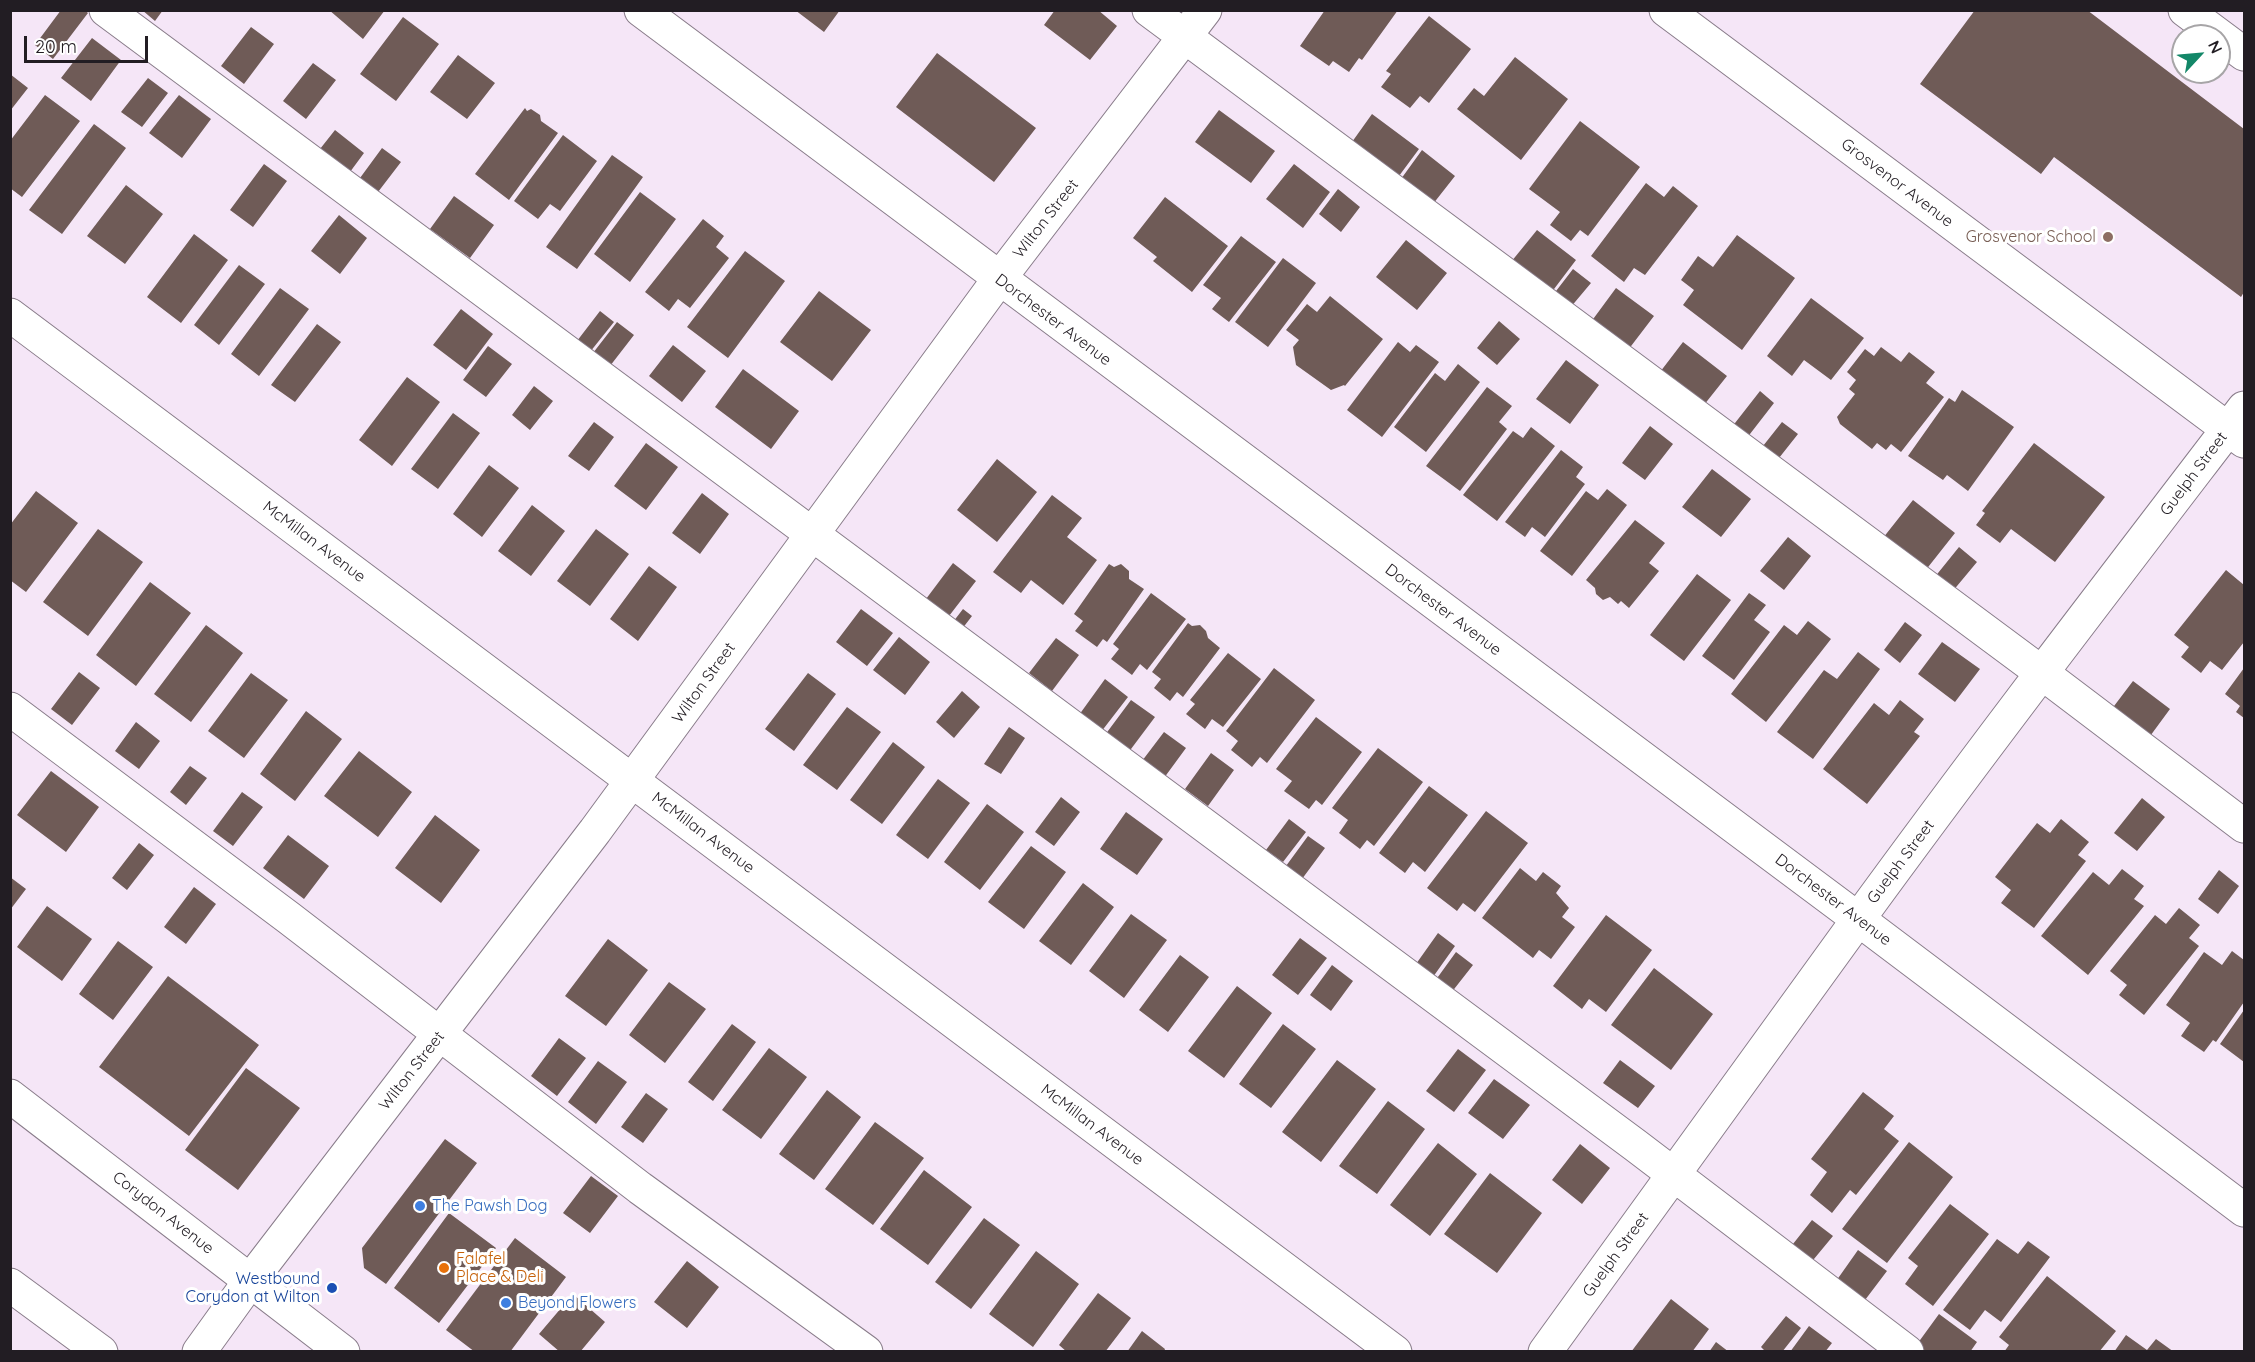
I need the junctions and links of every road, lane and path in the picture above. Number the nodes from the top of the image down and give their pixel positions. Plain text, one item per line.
1 (106, 10) edge
2 (640, 10) edge
3 (1149, 10) edge
4 (1205, 10) edge
5 (1666, 10) edge
6 (2185, 10) edge
7 (1185, 38) junction
8 (2244, 54) edge
9 (999, 279) junction
10 (10, 315) edge
11 (2239, 426) edge
12 (813, 533) junction
13 (2042, 673) junction
14 (10, 709) edge
15 (631, 780) junction
16 (2244, 826) edge
17 (1858, 919) junction
18 (440, 1035) junction
19 (13, 1103) edge
20 (1675, 1176) junction
21 (2244, 1210) edge
22 (250, 1281) junction
23 (10, 1285) edge
24 (101, 1352) edge
25 (199, 1352) edge
26 (343, 1352) edge
27 (866, 1352) edge
28 (1395, 1352) edge
29 (1545, 1352) edge
30 (1907, 1352) edge

1 - 12 street
2 - 9 street, Dorchester Avenue
3 - 7 street
4 - 7 street, Wilton Street
5 - 11 street, Grosvenor Avenue
6 - 8 street
7 - 9 street, Wilton Street
7 - 13 street
9 - 12 street, Wilton Street
9 - 17 street, Dorchester Avenue
10 - 15 street, McMillan Avenue
11 - 13 street, Guelph Street
12 - 15 street, Wilton Street
12 - 20 street
13 - 16 street
13 - 17 street, Guelph Street
14 - 18 street
15 - 18 street, Wilton Street
15 - 28 street, McMillan Avenue
17 - 20 street, Guelph Street
17 - 21 street, Dorchester Avenue
18 - 22 street, Wilton Street
18 - 27 street
19 - 22 street, Corydon Avenue
20 - 29 street, Guelph Street
20 - 30 street
22 - 25 street, Wilton Street
22 - 26 street, Corydon Avenue
23 - 24 street

